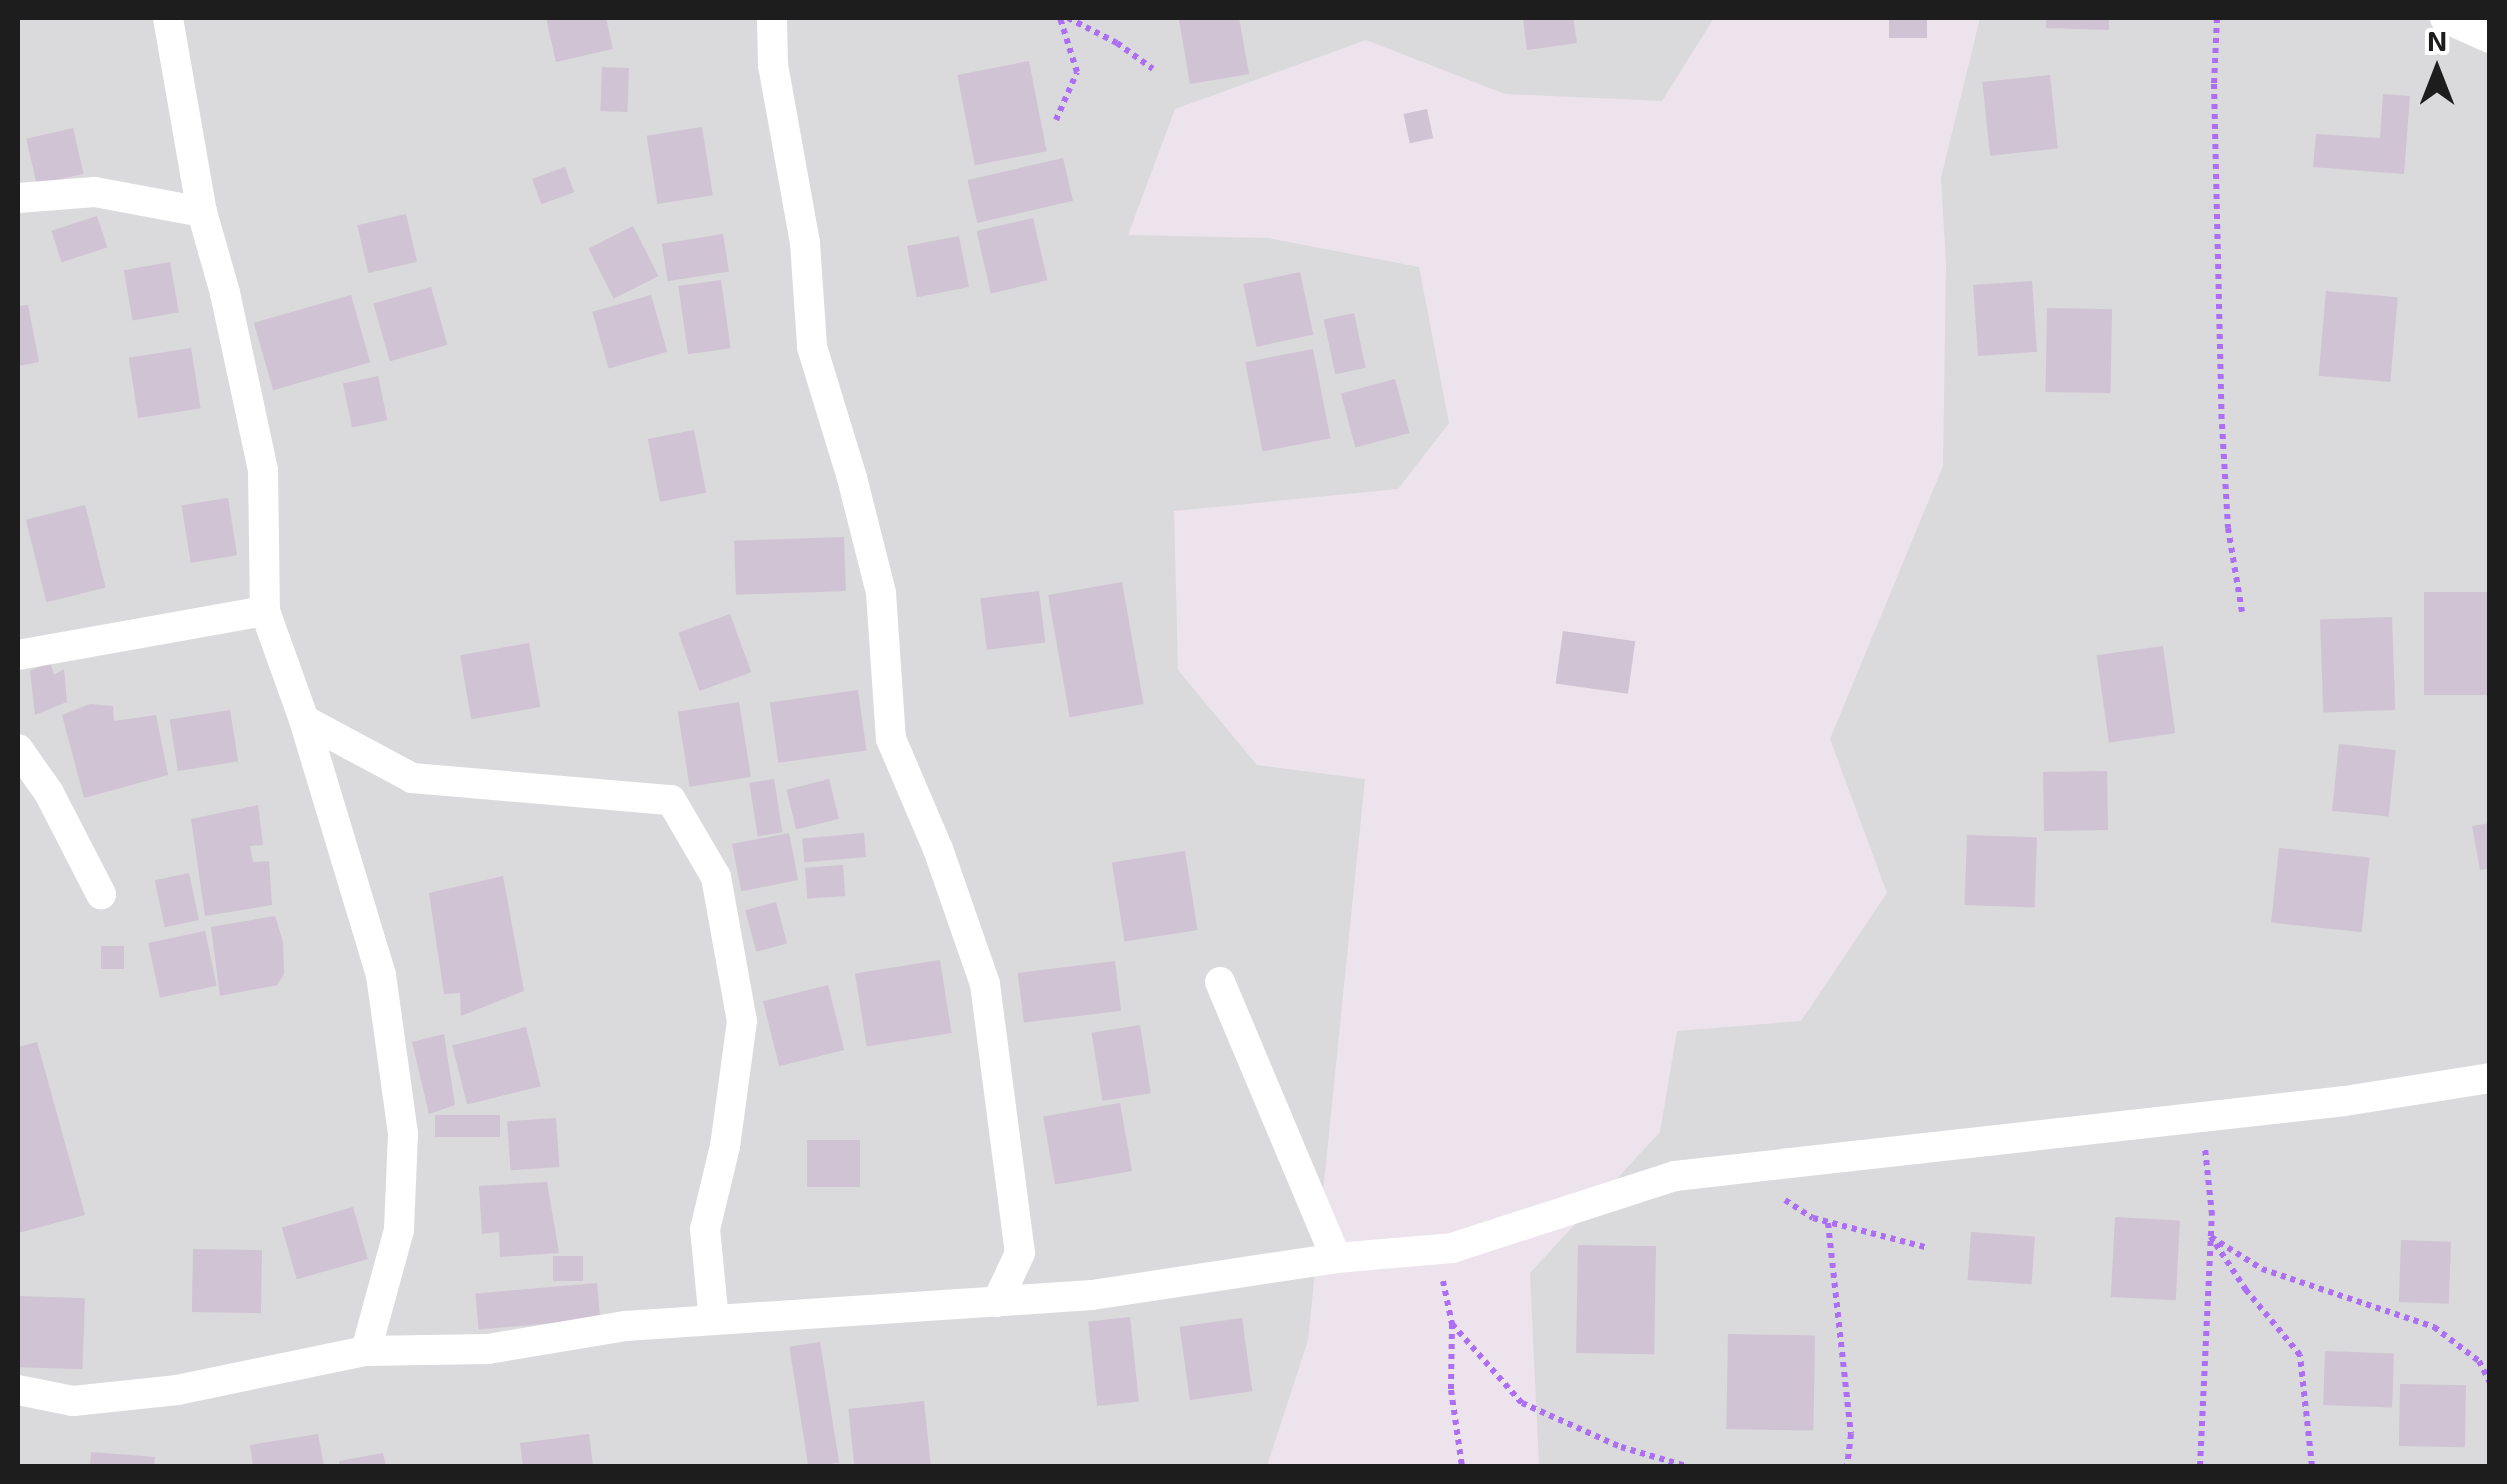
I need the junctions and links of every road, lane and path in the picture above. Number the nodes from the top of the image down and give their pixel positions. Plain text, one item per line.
1 (168, 18) edge
2 (772, 18) edge
3 (1060, 18) edge
4 (1068, 18) edge
5 (2218, 18) edge
6 (2445, 18) edge
7 (2490, 38) edge
8 (1153, 68) dead end
9 (1056, 120) dead end
10 (18, 198) edge
11 (202, 212) junction
12 (265, 611) junction
13 (2242, 612) dead end
14 (18, 656) edge
15 (304, 720) junction
16 (18, 749) edge
17 (101, 894) dead end
18 (1220, 982) dead end
19 (2490, 1078) edge
20 (2202, 1117) junction
21 (1738, 1170) junction
22 (1828, 1222) junction
23 (2210, 1237) junction
24 (1925, 1248) dead end
25 (1436, 1251) junction
26 (1336, 1258) junction
27 (997, 1302) junction
28 (714, 1320) junction
29 (1452, 1324) junction
30 (366, 1352) junction
31 (2490, 1382) edge
32 (18, 1390) edge
33 (1462, 1466) edge
34 (1686, 1466) edge
35 (1847, 1466) edge
36 (2200, 1466) edge
37 (2312, 1466) edge

1 - 11 street
2 - 27 street
3 - 9 path
4 - 8 path
5 - 13 path
6 - 7 street
10 - 11 street
11 - 12 street
12 - 14 street
12 - 15 street
15 - 28 street
15 - 30 street
16 - 17 street
18 - 26 street
19 - 20 street
20 - 21 street
20 - 23 path
21 - 22 path
21 - 25 street
22 - 24 path
22 - 35 path
23 - 31 path
23 - 36 path
23 - 37 path
25 - 26 street
25 - 29 path
26 - 27 street
27 - 28 street
28 - 30 street
29 - 33 path
29 - 34 path
30 - 32 street

